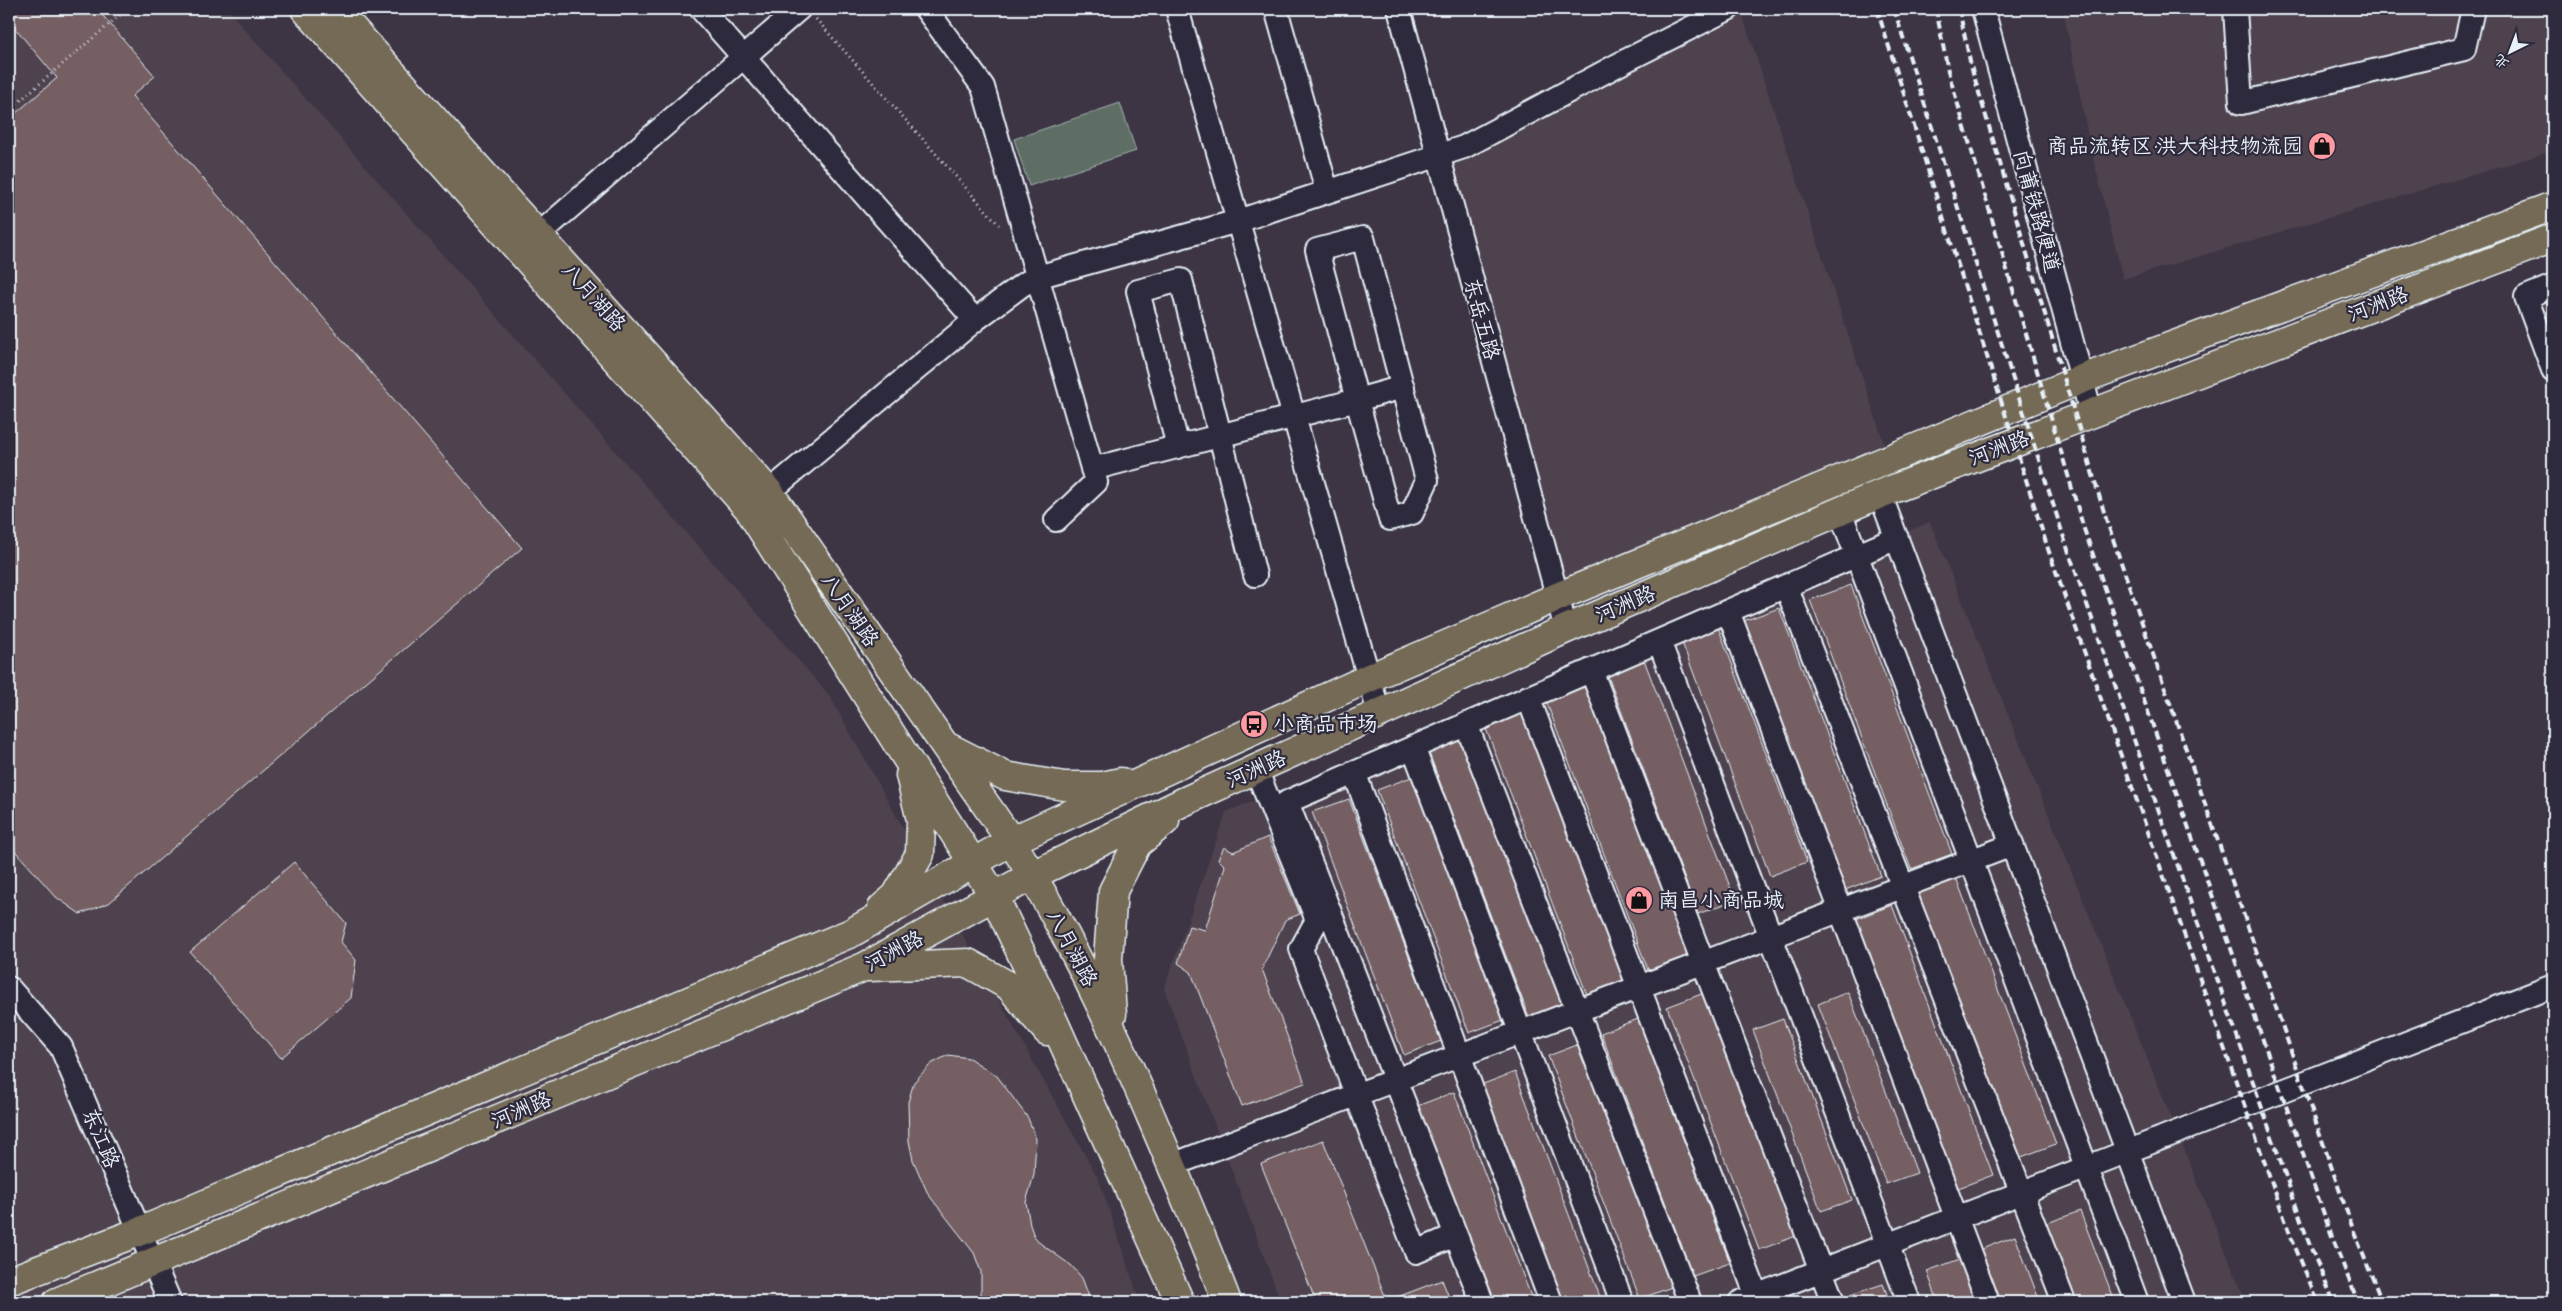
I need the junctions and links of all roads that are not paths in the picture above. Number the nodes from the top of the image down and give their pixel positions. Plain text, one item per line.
1 (305, 9) edge
2 (335, 9) edge
3 (701, 9) edge
4 (926, 9) edge
5 (1177, 9) edge
6 (1276, 9) edge
7 (1399, 9) edge
8 (1728, 9) edge
9 (1983, 9) edge
10 (2235, 9) edge
11 (2473, 9) edge
12 (806, 12) edge
13 (743, 57) junction
14 (1438, 155) junction
15 (1327, 191) junction
16 (2553, 206) edge
17 (1238, 220) junction
18 (538, 235) junction
19 (2553, 238) edge
20 (1037, 277) junction
21 (2553, 286) edge
22 (975, 320) junction
23 (2553, 370) edge
24 (2082, 379) junction
25 (1403, 387) junction
26 (1357, 400) junction
27 (2091, 413) junction
28 (1294, 416) junction
29 (1220, 436) junction
30 (1178, 447) junction
31 (1092, 469) junction
32 (769, 492) junction
33 (1880, 494) junction
34 (1840, 511) junction
35 (1056, 520) dead end
36 (1896, 538) junction
37 (1856, 555) junction
38 (1255, 576) dead end
39 (1786, 586) junction
40 (1557, 597) junction
41 (1728, 611) junction
42 (1566, 629) junction
43 (1658, 641) junction
44 (1591, 670) junction
45 (1369, 678) junction
46 (1528, 697) junction
47 (1379, 713) junction
48 (1466, 724) junction
49 (944, 745) junction
50 (1413, 747) junction
51 (904, 752) junction
52 (1256, 769) junction
53 (1354, 772) junction
54 (1160, 773) junction
55 (1196, 796) junction
56 (1011, 841) junction
57 (2012, 845) junction
58 (1969, 860) junction
59 (974, 863) junction
60 (1033, 875) junction
61 (1903, 885) junction
62 (994, 896) junction
63 (1840, 909) junction
64 (851, 933) junction
65 (1770, 936) junction
66 (1703, 962) junction
67 (864, 968) junction
68 (1638, 986) junction
69 (2553, 986) edge
70 (9, 988) edge
71 (1577, 1010) junction
72 (1113, 1031) junction
73 (1520, 1032) junction
74 (1460, 1055) junction
75 (1072, 1060) junction
76 (1396, 1080) junction
77 (1357, 1094) junction
78 (2128, 1152) junction
79 (1172, 1165) junction
80 (2086, 1168) junction
81 (2022, 1192) junction
82 (1956, 1218) junction
83 (140, 1231) junction
84 (1456, 1235) junction
85 (1887, 1245) junction
86 (154, 1262) junction
87 (1821, 1271) junction
88 (9, 1281) edge
89 (1752, 1300) edge
90 (57, 1302) edge
91 (170, 1302) edge
92 (1180, 1302) edge
93 (1227, 1302) edge
94 (1482, 1302) edge
95 (1551, 1302) edge
96 (1622, 1302) edge
97 (1690, 1302) edge
98 (1833, 1302) edge
99 (1909, 1302) edge
100 (1988, 1302) edge
101 (2064, 1302) edge
102 (2137, 1302) edge
103 (2184, 1302) edge

1 - 51 main road, 八月湖路
2 - 18 main road, 八月湖路
3 - 13 street
4 - 20 street
5 - 17 street
6 - 15 street
7 - 14 street, 东岳五路
8 - 14 street
9 - 24 street, 向莆铁路便道
10 - 11 street
12 - 13 street
13 - 18 street
13 - 22 street
14 - 15 street
14 - 40 street, 东岳五路
15 - 17 street
16 - 24 main road
17 - 20 street
17 - 28 street
18 - 32 main road, 八月湖路
19 - 27 main road, 河洲路
20 - 22 street
20 - 31 street
21 - 23 street
22 - 32 street
24 - 27 street, 向莆铁路便道
24 - 40 main road
25 - 26 street
25 - 26 street
25 - 26 street
26 - 28 street
27 - 33 main road, 河洲路
28 - 29 street
28 - 45 street
29 - 30 street
29 - 30 street
29 - 38 street
30 - 31 street
31 - 35 street
32 - 49 main road, 八月湖路
33 - 34 main road, 河洲路
33 - 36 street
34 - 37 street
34 - 42 main road, 河洲路
36 - 37 street
36 - 57 street
37 - 39 street
37 - 58 street
39 - 41 street
39 - 61 street
40 - 42 street, 东岳五路
40 - 45 main road
41 - 43 street
41 - 63 street
42 - 47 main road, 河洲路
43 - 44 street
43 - 65 street
44 - 46 street
44 - 66 street
45 - 47 street
45 - 54 main road
46 - 48 street
46 - 68 street
47 - 52 main road, 河洲路
48 - 50 street
48 - 71 street
49 - 54 main road
49 - 56 main road, 八月湖路
50 - 53 street
50 - 73 street
51 - 59 main road, 八月湖路
51 - 64 main road
52 - 55 main road, 河洲路
52 - 77 street
53 - 74 street
53 - 76 street
54 - 56 main road
55 - 60 main road, 河洲路
55 - 72 main road
56 - 59 main road
56 - 60 main road, 八月湖路
57 - 58 street
57 - 78 street
58 - 61 street
58 - 80 street
59 - 62 main road, 八月湖路
59 - 64 main road
60 - 62 main road, 河洲路
60 - 72 main road, 八月湖路
61 - 63 street
61 - 81 street
62 - 67 main road, 河洲路
62 - 75 main road, 八月湖路
63 - 65 street
63 - 82 street
64 - 83 main road
65 - 66 street
65 - 85 street
66 - 68 street
66 - 87 street
67 - 75 main road
67 - 86 main road, 河洲路
68 - 71 street
68 - 89 street
69 - 78 street
70 - 83 street, 东江路
71 - 73 street
71 - 97 street
72 - 79 main road, 八月湖路
73 - 74 street
73 - 96 street
74 - 76 street
74 - 95 street
75 - 92 main road, 八月湖路
76 - 77 street
76 - 84 street
77 - 79 street
77 - 84 street
78 - 80 street
78 - 103 street
79 - 93 main road, 八月湖路
80 - 81 street
80 - 102 street
81 - 82 street
81 - 101 street
82 - 85 street
82 - 100 street
83 - 86 street, 东江路
83 - 88 main road
84 - 94 street
85 - 87 street
85 - 99 street
86 - 90 main road, 河洲路
86 - 91 street, 东江路
87 - 89 street
87 - 98 street

